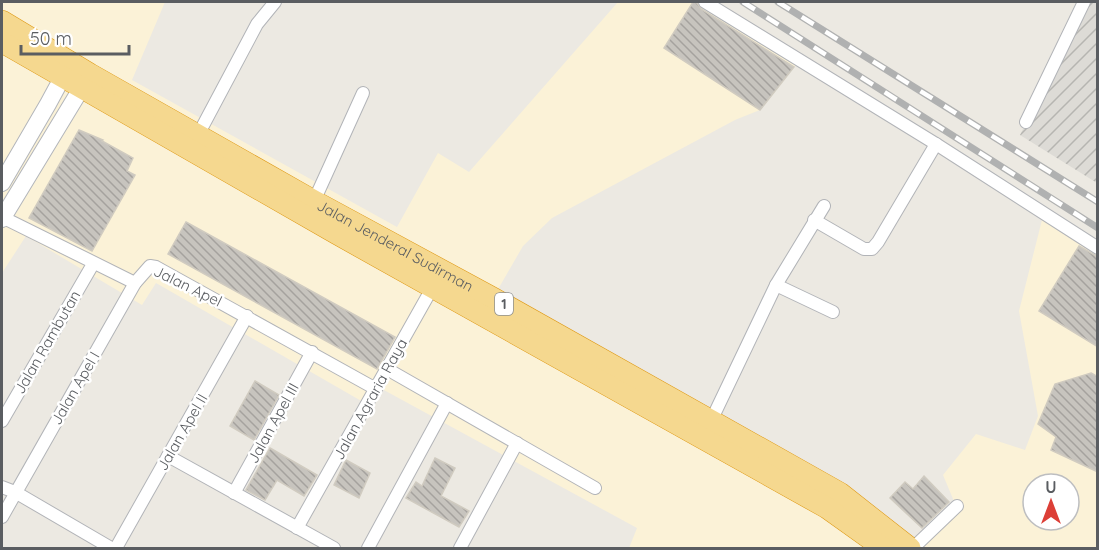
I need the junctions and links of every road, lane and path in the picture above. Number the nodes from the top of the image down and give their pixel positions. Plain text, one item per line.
1 (275, 2) edge
2 (705, 2) edge
3 (1084, 2) edge
4 (2, 21) edge
5 (2, 42) edge
6 (66, 69) junction
7 (86, 80) junction
8 (363, 93) dead end
9 (1026, 122) dead end
10 (198, 135) junction
11 (936, 144) junction
12 (2, 183) edge
13 (314, 201) junction
14 (824, 206) dead end
15 (2, 218) edge
16 (814, 220) junction
17 (1098, 248) edge
18 (93, 264) junction
19 (438, 279) junction
20 (135, 284) junction
21 (776, 285) junction
22 (833, 312) dead end
23 (247, 316) junction
24 (312, 352) junction
25 (387, 369) junction
26 (376, 389) junction
27 (447, 403) junction
28 (2, 421) edge
29 (711, 421) junction
30 (517, 443) junction
31 (168, 456) junction
32 (2, 487) edge
33 (595, 488) dead end
34 (15, 492) junction
35 (234, 493) junction
36 (957, 506) dead end
37 (2, 517) edge
38 (297, 528) junction
39 (98, 545) edge
40 (368, 548) edge
41 (111, 549) edge
42 (116, 549) edge
43 (334, 549) edge
44 (460, 549) edge
45 (883, 549) edge
46 (911, 549) edge

1 - 10 street
2 - 11 street
3 - 9 street
4 - 6 highway, Jalan Jenderal Sudirman / 1
5 - 6 highway, Jalan Jenderal Sudirman / 1
6 - 7 highway, Jalan Jenderal Sudirman / 1
6 - 12 street
7 - 10 highway, Jalan Jenderal Sudirman / 1
7 - 15 street
7 - 19 highway, Jalan Jenderal Sudirman / 1
8 - 13 street
10 - 13 highway, Jalan Jenderal Sudirman / 1
11 - 16 street
11 - 17 street
13 - 19 highway, Jalan Jenderal Sudirman / 1
14 - 16 street
15 - 18 street, Jalan Apel
16 - 21 street
18 - 20 street, Jalan Apel
18 - 28 street, Jalan Rambutan
19 - 25 street, Jalan Agraria Raya
19 - 29 highway, Jalan Jenderal Sudirman / 1
19 - 45 highway, Jalan Jenderal Sudirman / 1
20 - 23 street, Jalan Apel
20 - 34 street, Jalan Apel I
21 - 22 street
21 - 29 street
23 - 24 street, Jalan Apel
23 - 31 street, Jalan Apel II
24 - 26 street, Jalan Apel
24 - 35 street, Jalan Apel III
25 - 26 street, Jalan Agraria Raya
25 - 27 street
26 - 38 street, Jalan Agraria Raya
27 - 30 street
27 - 40 street
29 - 46 highway, Jalan Jenderal Sudirman / 1
30 - 33 street
30 - 44 street
31 - 35 street
31 - 42 street, Jalan Apel II
32 - 34 street
34 - 37 street, Jalan Apel I
34 - 39 street
35 - 38 street
36 - 46 street
38 - 43 street
39 - 41 street

